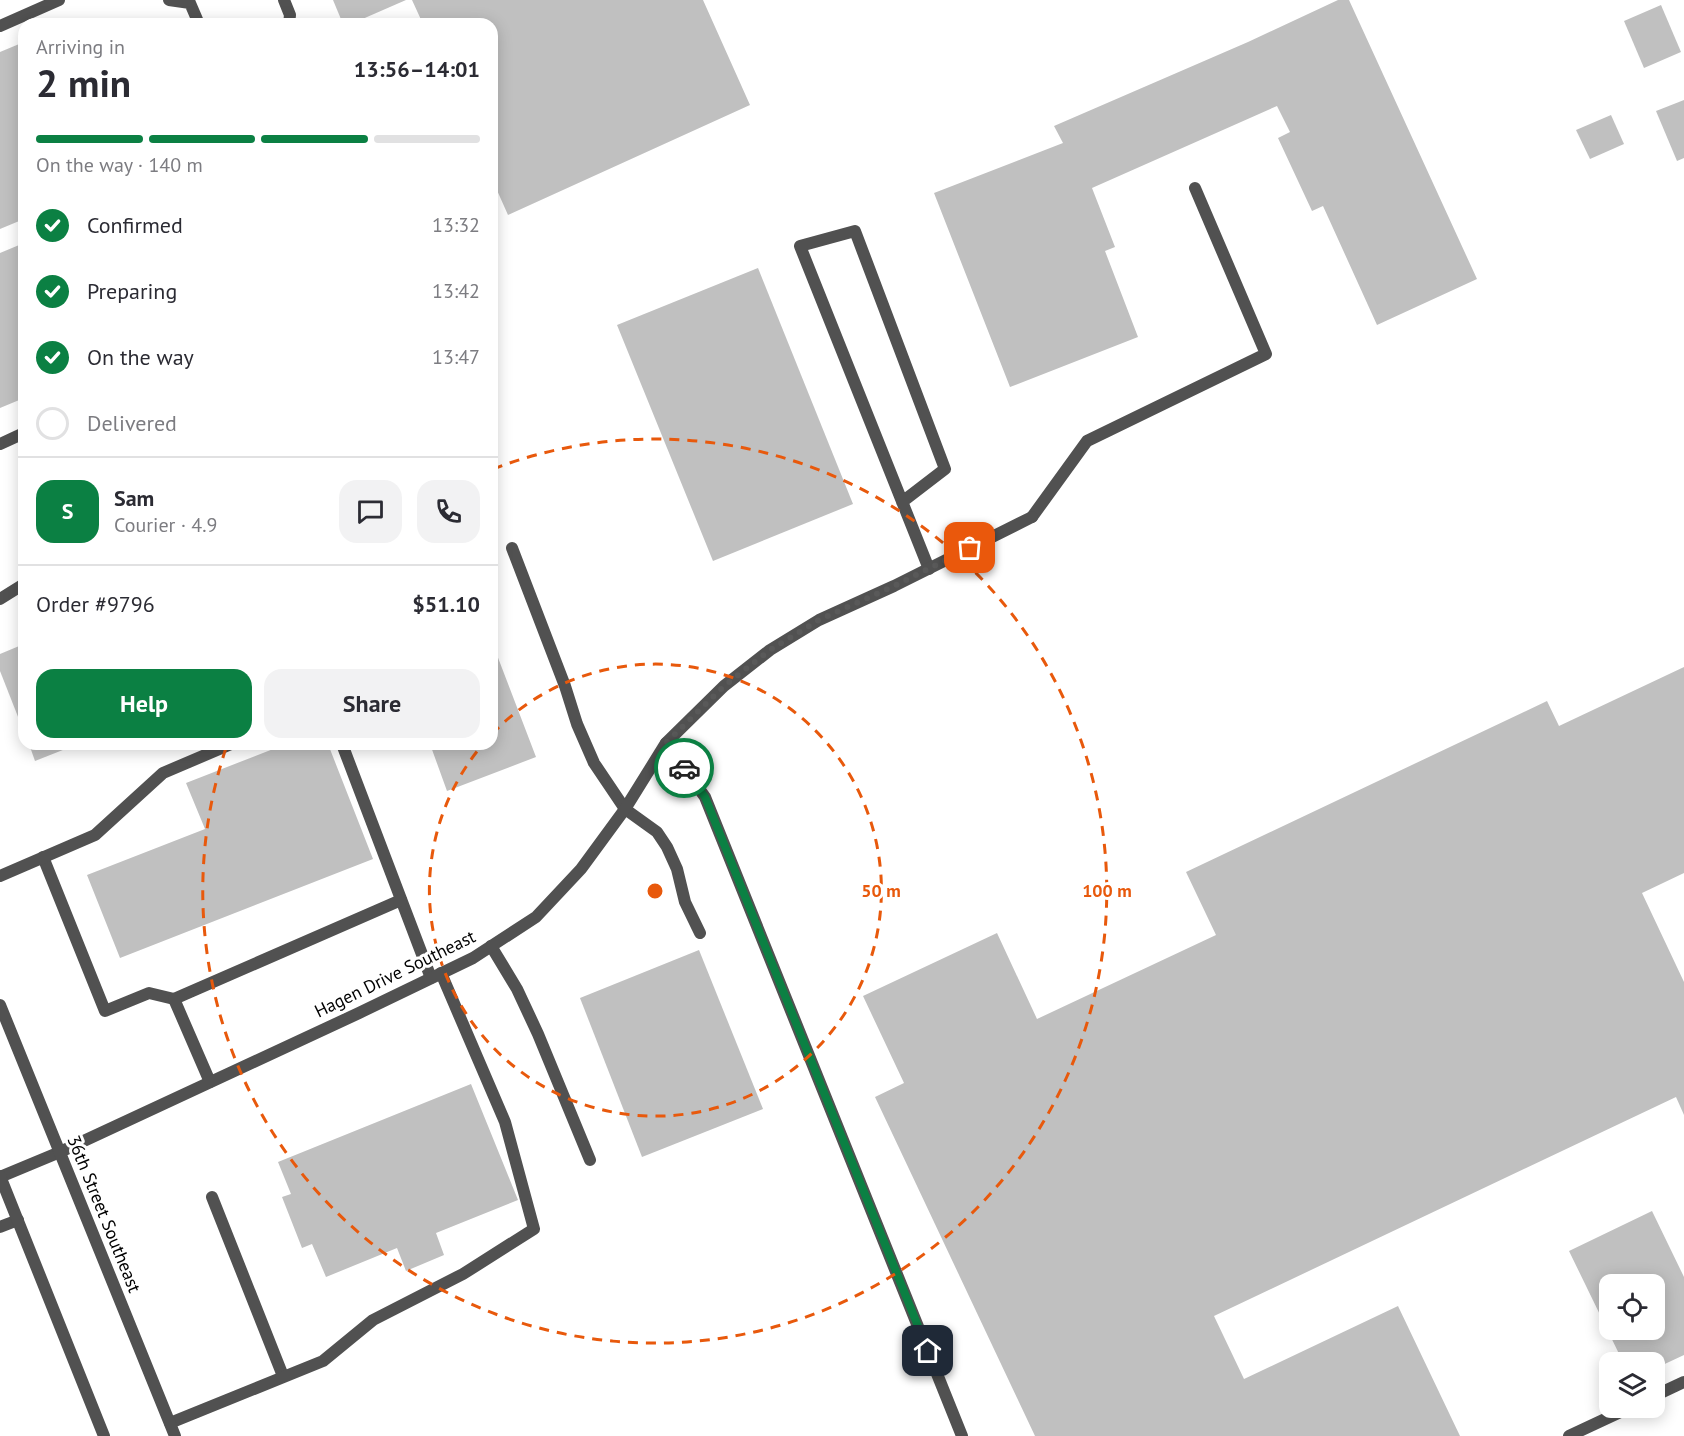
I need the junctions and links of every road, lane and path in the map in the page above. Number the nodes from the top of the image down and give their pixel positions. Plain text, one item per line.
1 (59, 0) edge
2 (169, 0) edge
3 (284, 0) edge
4 (18, 18) edge
5 (18, 18) edge
6 (196, 18) edge
7 (290, 18) edge
8 (0, 26) edge
9 (1194, 188) dead end
10 (18, 436) edge
11 (0, 444) edge
12 (902, 502) junction
13 (512, 548) dead end
14 (929, 569) junction
15 (18, 588) edge
16 (0, 599) edge
17 (666, 743) junction
18 (217, 750) edge
19 (344, 750) edge
20 (625, 808) junction
21 (43, 857) junction
22 (0, 876) edge
23 (401, 900) junction
24 (700, 933) dead end
25 (491, 946) junction
26 (436, 976) junction
27 (174, 999) junction
28 (0, 1005) edge
29 (210, 1082) junction
30 (60, 1152) junction
31 (590, 1160) dead end
32 (0, 1177) edge
33 (212, 1197) dead end
34 (18, 1220) junction
35 (0, 1227) edge
36 (283, 1376) junction
37 (1684, 1382) edge
38 (1665, 1391) edge
39 (1607, 1418) edge
40 (170, 1423) junction
41 (104, 1436) edge
42 (175, 1436) edge
43 (962, 1436) edge
44 (1569, 1436) edge

1 - 4 street
2 - 6 street
3 - 7 street
5 - 8 street
9 - 14 street, Hagen Drive Southeast
10 - 11 street
12 - 12 street
12 - 14 street
13 - 20 street
14 - 17 street, Hagen Drive Southeast
15 - 16 street
17 - 20 street, Hagen Drive Southeast
17 - 43 street
18 - 21 street
19 - 23 street
20 - 24 street
20 - 25 street, Hagen Drive Southeast
21 - 22 street
21 - 27 street
23 - 26 street
23 - 27 street
25 - 26 street, Hagen Drive Southeast
25 - 31 street
26 - 29 street, Hagen Drive Southeast
26 - 36 street
27 - 29 street
28 - 30 street, 36th Street Southeast
29 - 30 street, Hagen Drive Southeast
30 - 32 street, Hagen Drive Southeast
30 - 40 street, 36th Street Southeast
32 - 34 street
33 - 36 street
34 - 35 street
34 - 41 street
36 - 40 street
37 - 38 street
39 - 44 street
40 - 42 street, 36th Street Southeast

